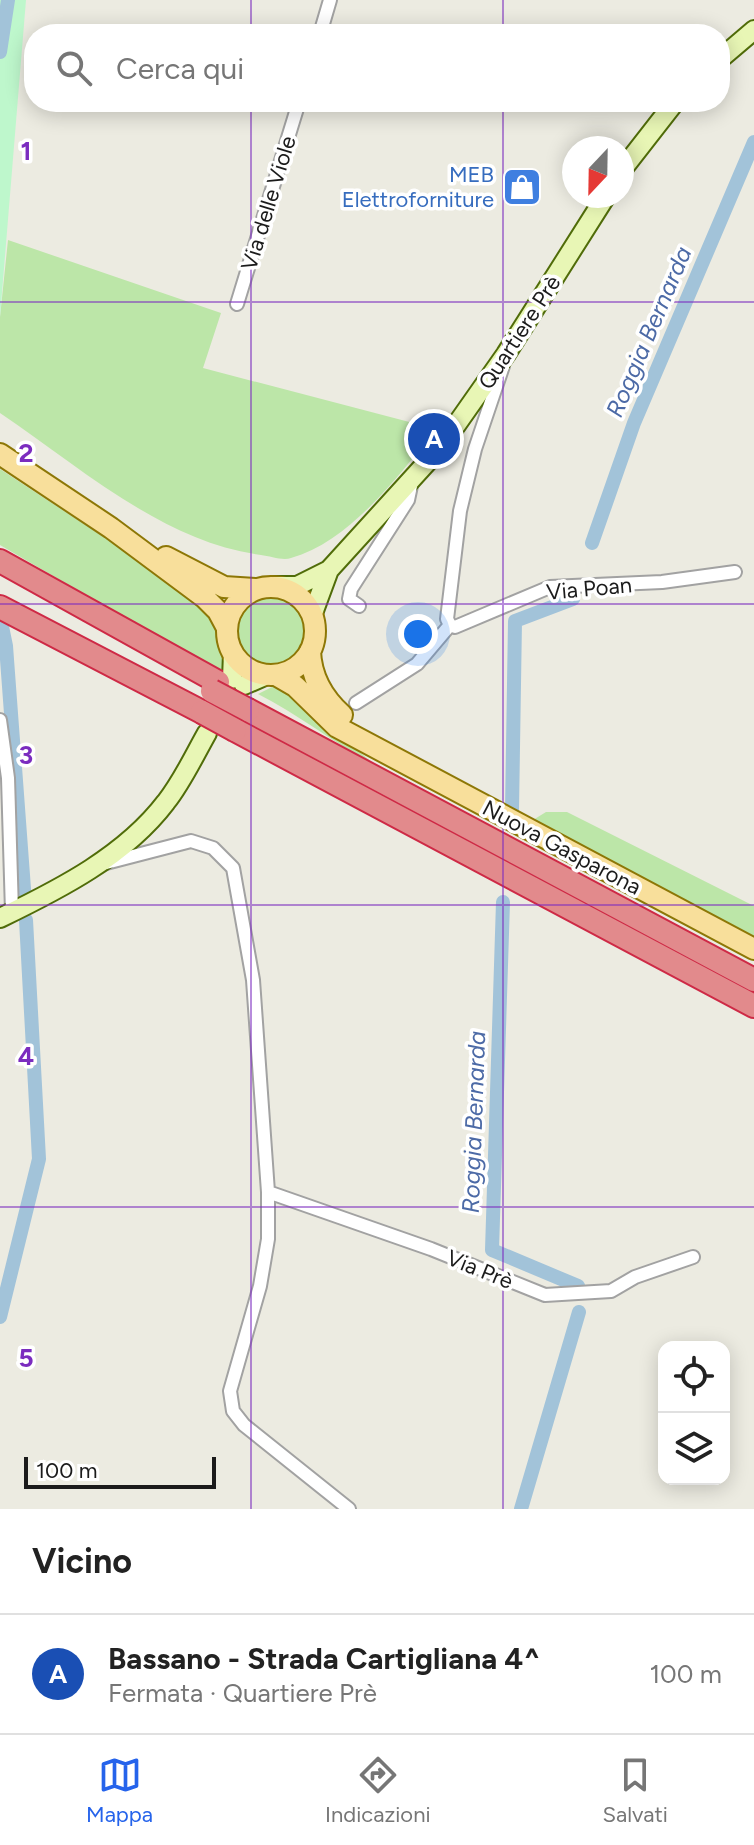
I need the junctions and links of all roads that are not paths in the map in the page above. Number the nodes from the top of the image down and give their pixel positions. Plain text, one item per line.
1 (330, 0) edge
2 (323, 24) edge
3 (754, 30) edge
4 (730, 50) edge
5 (296, 112) edge
6 (667, 112) edge
7 (634, 155) edge
8 (598, 208) edge
9 (237, 304) dead end
10 (506, 354) junction
11 (0, 454) edge
12 (412, 481) junction
13 (111, 528) junction
14 (329, 570) junction
15 (3, 571) edge
16 (735, 572) dead end
17 (264, 588) junction
18 (359, 606) dead end
19 (7, 610) edge
20 (312, 616) junction
21 (450, 625) junction
22 (226, 626) junction
23 (310, 651) junction
24 (233, 653) junction
25 (271, 675) junction
26 (244, 694) junction
27 (356, 703) dead end
28 (0, 720) edge
29 (205, 723) junction
30 (370, 743) junction
31 (143, 826) junction
32 (161, 847) junction
33 (95, 866) junction
34 (6, 915) edge
35 (754, 949) edge
36 (754, 980) edge
37 (754, 1006) edge
38 (268, 1192) junction
39 (693, 1257) dead end
40 (349, 1509) edge

1 - 2 street
3 - 4 street
5 - 9 street, Via delle Viole
6 - 7 street
8 - 10 street, Quartiere Prè
10 - 12 street, Quartiere Prè
10 - 21 street
11 - 13 main road
12 - 14 street, Quartiere Prè
12 - 18 street
13 - 17 main road
13 - 22 main road
14 - 17 street, Quartiere Prè
14 - 20 street, Quartiere Prè
15 - 26 highway
15 - 26 highway, bridge
16 - 21 street, Via Poan
17 - 20 main road
17 - 22 main road
19 - 29 highway
20 - 23 main road, Nuova Gasparona
21 - 27 street
22 - 24 main road
23 - 25 main road
23 - 30 main road, Nuova Gasparona
24 - 25 main road, Nuova Gasparona
24 - 26 street
25 - 26 street
25 - 30 main road, Nuova Gasparona
26 - 36 highway
28 - 34 street
29 - 31 street
29 - 37 highway, bridge
30 - 35 main road, Nuova Gasparona
31 - 32 street
31 - 33 street
32 - 33 street
32 - 38 street
33 - 34 street
38 - 39 street, Via Prè
38 - 40 street

